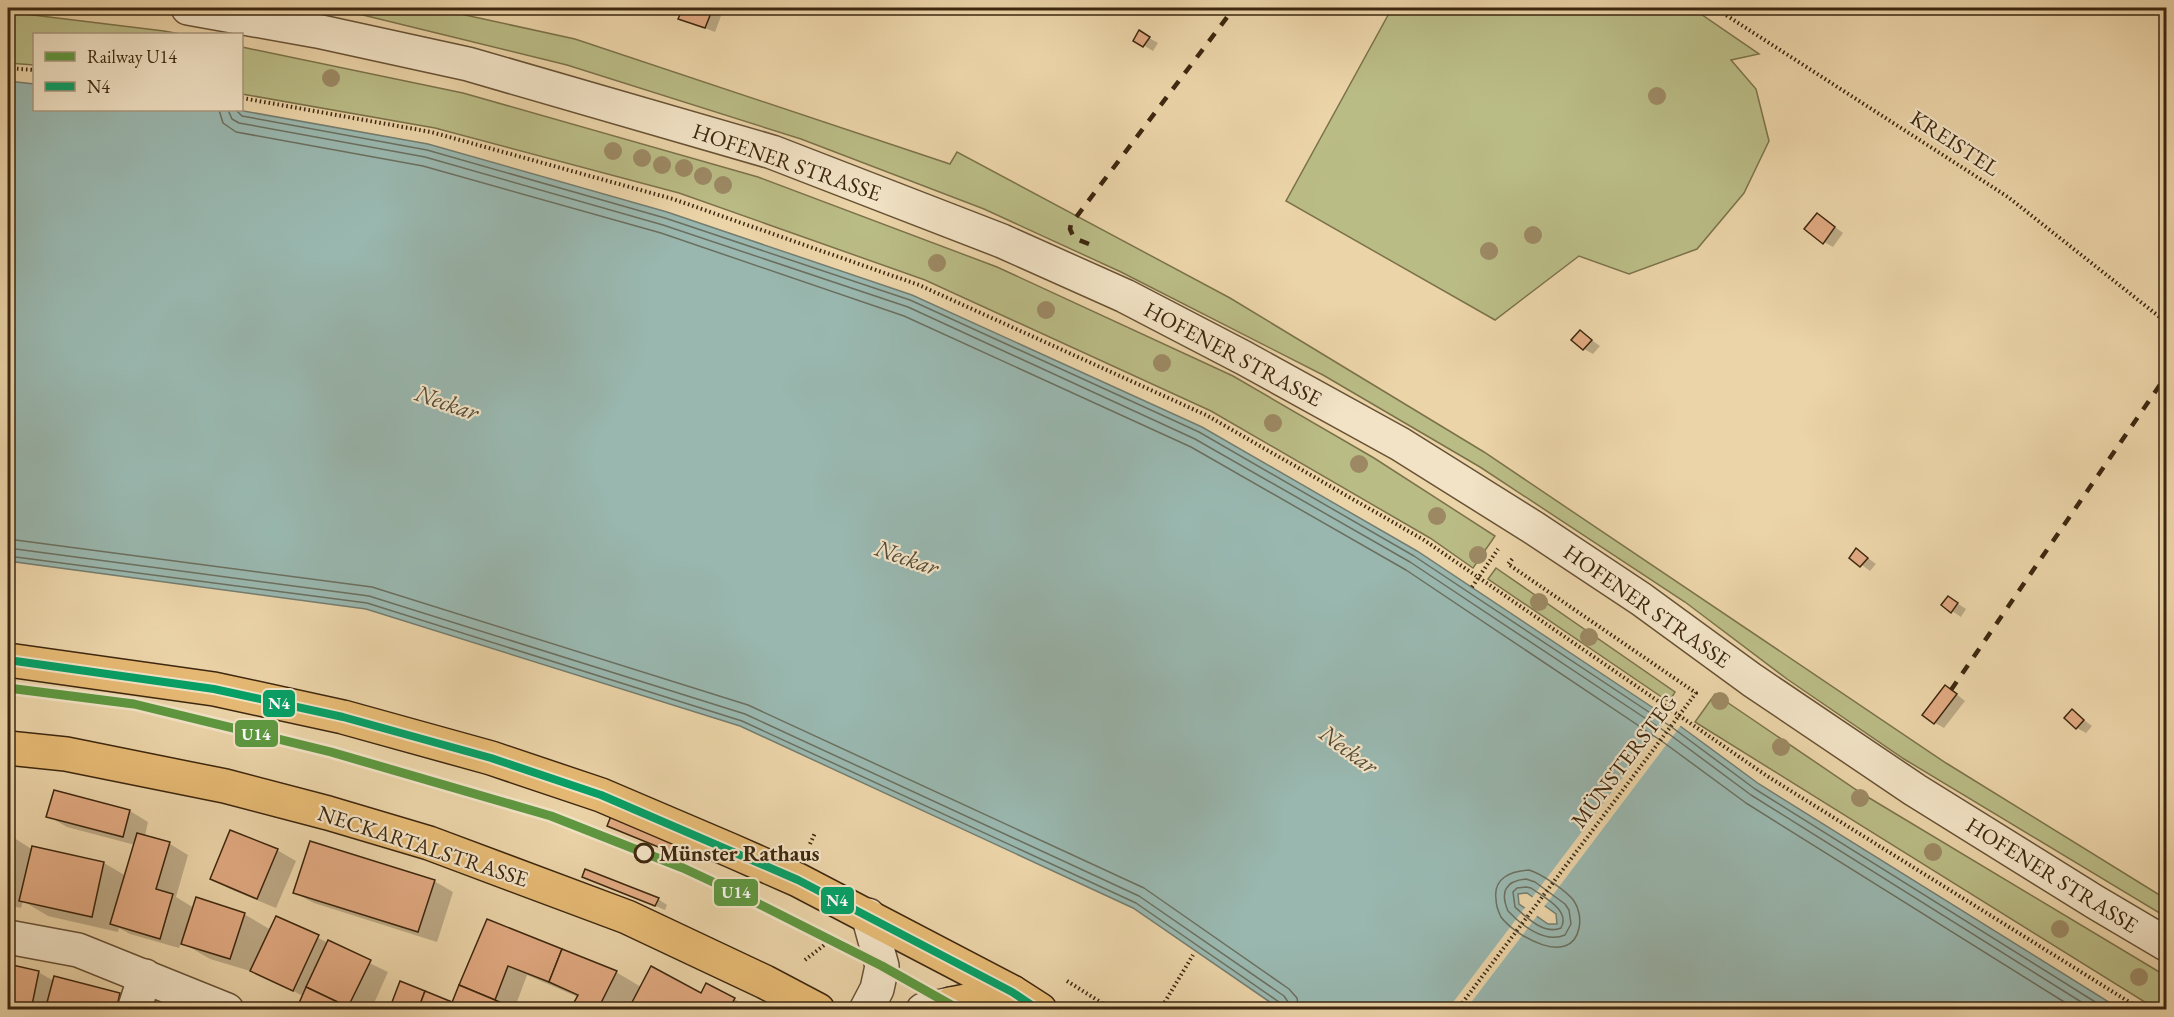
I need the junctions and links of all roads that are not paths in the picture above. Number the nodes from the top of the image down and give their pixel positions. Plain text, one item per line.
1 (188, 8) edge
2 (8, 660) edge
3 (8, 748) edge
4 (868, 915) junction
5 (8, 937) edge
6 (2166, 945) edge
7 (145, 976) junction
8 (1012, 992) junction
9 (940, 1008) edge
10 (225, 1009) edge
11 (134, 1010) edge
12 (818, 1010) edge
13 (866, 1010) edge
14 (1040, 1010) edge

1 - 6 street, HOFENER STRASSE
2 - 4 main road
3 - 12 main road, NECKARTALSTRASSE
4 - 8 main road
4 - 13 street
5 - 7 street
7 - 10 street
7 - 11 street
8 - 9 main road
8 - 14 main road

